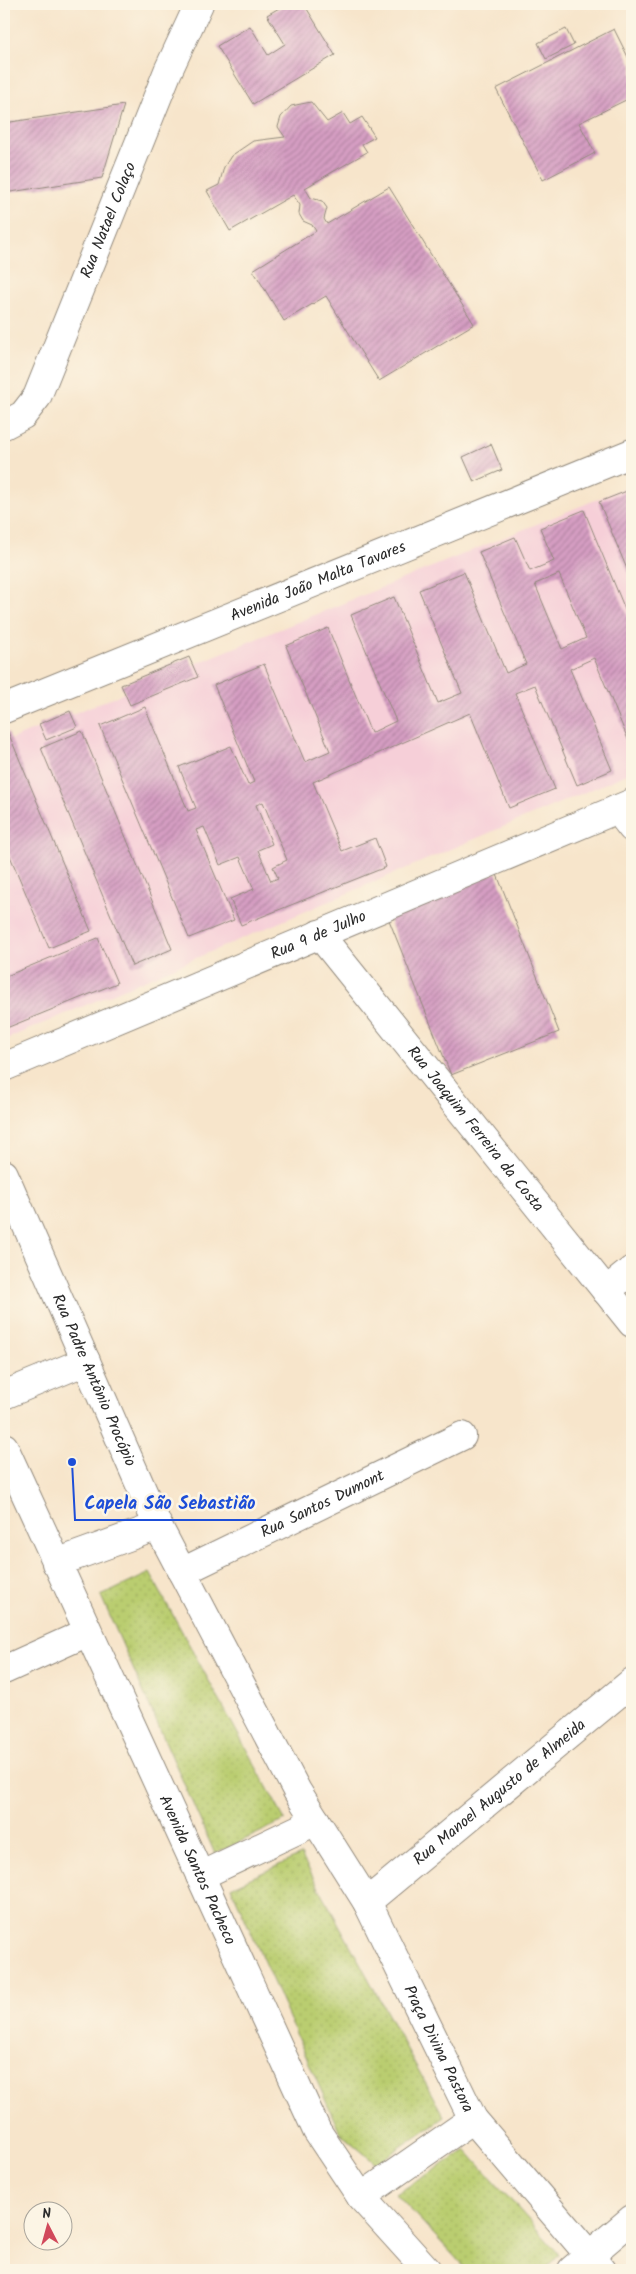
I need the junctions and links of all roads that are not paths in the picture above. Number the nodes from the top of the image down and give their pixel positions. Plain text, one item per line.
1 (199, 4) edge
2 (4, 425) edge
3 (632, 453) edge
4 (4, 709) edge
5 (627, 813) edge
6 (319, 934) junction
7 (4, 1067) edge
8 (4, 1174) edge
9 (632, 1270) edge
10 (606, 1291) junction
11 (632, 1323) edge
12 (86, 1361) junction
13 (4, 1395) edge
14 (462, 1436) dead end
15 (4, 1447) edge
16 (158, 1526) junction
17 (56, 1563) junction
18 (182, 1572) junction
19 (88, 1632) junction
20 (4, 1670) edge
21 (632, 1682) edge
22 (316, 1822) junction
23 (200, 1876) junction
24 (367, 1902) junction
25 (473, 2118) junction
26 (361, 2197) junction
27 (632, 2219) edge
28 (588, 2266) edge
29 (427, 2270) edge

1 - 2 street, Rua Natael Colaço
3 - 4 street, Avenida João Malta Tavares
5 - 6 street, Rua 9 de Julho
6 - 7 street, Rua 9 de Julho
6 - 10 street, Rua Joaquim Ferreira da Costa
8 - 12 street, Rua Padre Antônio Procópio
9 - 10 street
10 - 11 street, Rua Joaquim Ferreira da Costa
12 - 13 street
12 - 16 street, Rua Padre Antônio Procópio
14 - 18 street, Rua Santos Dumont
15 - 17 street, Avenida Santos Pacheco
16 - 17 street
16 - 18 street, Rua Padre Antônio Procópio
17 - 19 street, Avenida Santos Pacheco
18 - 22 street, Rua Padre Antônio Procópio
19 - 20 street
19 - 23 street, Avenida Santos Pacheco
21 - 24 street, Rua Manoel Augusto de Almeida
22 - 23 street
22 - 24 street, Praça Divina Pastora
23 - 26 street, Avenida Santos Pacheco
24 - 25 street, Praça Divina Pastora
25 - 26 street
25 - 28 street, Praça Divina Pastora
26 - 29 street, Avenida Santos Pacheco
27 - 28 street

